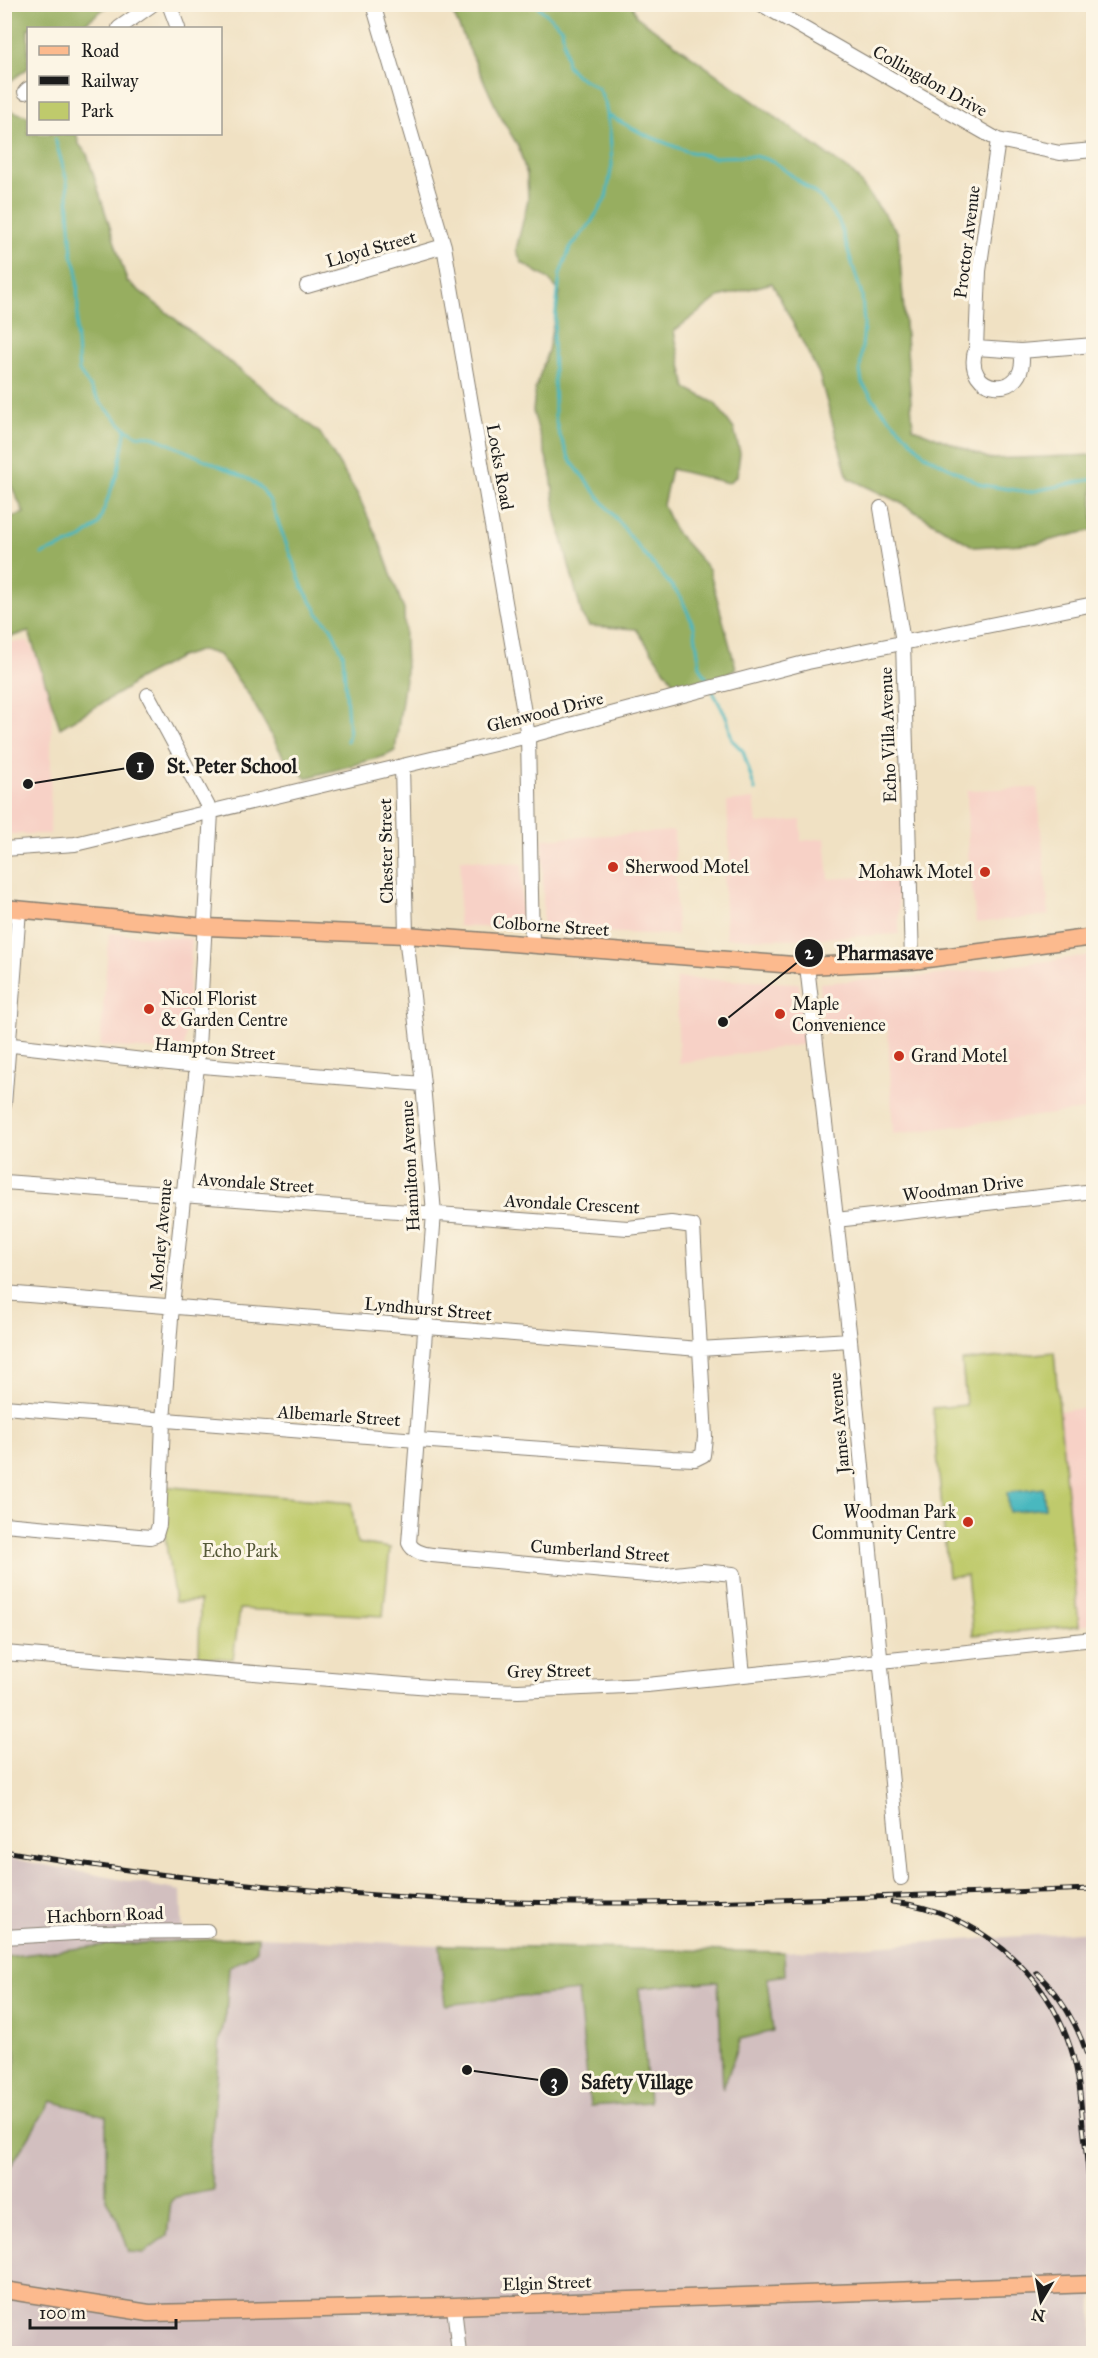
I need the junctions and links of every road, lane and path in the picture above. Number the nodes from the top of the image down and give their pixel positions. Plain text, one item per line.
1 (153, 4) edge
2 (169, 4) edge
3 (373, 4) edge
4 (761, 4) edge
5 (119, 27) edge
6 (178, 27) edge
7 (998, 140) junction
8 (1094, 150) edge
9 (444, 246) junction
10 (308, 286) dead end
11 (1094, 345) edge
12 (976, 348) junction
13 (1021, 351) junction
14 (881, 508) dead end
15 (1094, 604) edge
16 (903, 642) junction
17 (148, 694) dead end
18 (528, 736) junction
19 (402, 766) junction
20 (211, 812) junction
21 (4, 849) edge
22 (12, 909) edge
23 (206, 927) junction
24 (406, 935) junction
25 (1094, 937) edge
26 (532, 945) junction
27 (912, 961) junction
28 (807, 966) junction
29 (7, 1044) edge
30 (197, 1066) junction
31 (423, 1084) junction
32 (4, 1105) edge
33 (4, 1182) edge
34 (1094, 1191) edge
35 (182, 1196) junction
36 (434, 1214) junction
37 (836, 1220) junction
38 (4, 1293) edge
39 (172, 1306) junction
40 (425, 1326) junction
41 (850, 1340) junction
42 (699, 1349) junction
43 (4, 1407) edge
44 (163, 1421) junction
45 (417, 1440) junction
46 (4, 1524) edge
47 (408, 1538) joint
48 (1094, 1639) edge
49 (4, 1653) edge
50 (880, 1662) junction
51 (742, 1676) junction
52 (901, 1878) dead end
53 (207, 1931) dead end
54 (4, 1937) edge
55 (1094, 2284) edge
56 (4, 2290) edge
57 (454, 2306) junction
58 (459, 2354) edge

1 - 5 street
2 - 6 street
3 - 9 street, Locks Road
4 - 7 street, Collingdon Drive
7 - 8 street, Collingdon Drive
7 - 12 street, Proctor Avenue
9 - 10 street, Lloyd Street
9 - 18 street, Locks Road
11 - 13 street
12 - 13 street
12 - 13 street, Proctor Avenue
14 - 16 street, Echo Villa Avenue
15 - 16 street, Glenwood Drive
16 - 18 street, Glenwood Drive
16 - 27 street, Echo Villa Avenue
17 - 20 street
18 - 19 street, Glenwood Drive
18 - 26 street, Locks Road
19 - 20 street, Glenwood Drive
19 - 24 street, Chester Street
20 - 21 street, Glenwood Drive
20 - 23 street, Morley Avenue
22 - 23 main road, Colborne Street
22 - 29 street
23 - 24 main road, Colborne Street
23 - 30 street, Morley Avenue
24 - 26 main road, Colborne Street
24 - 31 street, Hamilton Avenue
25 - 27 main road, Colborne Street
26 - 28 main road, Colborne Street
27 - 28 main road, Colborne Street
28 - 37 street, James Avenue
29 - 30 street, Hampton Street
29 - 32 street
30 - 31 street, Hampton Street
30 - 35 street, Morley Avenue
31 - 36 street, Hamilton Avenue
33 - 35 street, Avondale Street
34 - 37 street, Woodman Drive
35 - 36 street, Avondale Street
35 - 39 street, Morley Avenue
36 - 40 street, Hamilton Avenue
36 - 42 street, Avondale Crescent
37 - 41 street, James Avenue
38 - 39 street, Lyndhurst Street
39 - 40 street, Lyndhurst Street
39 - 44 street, Morley Avenue
40 - 42 street, Lyndhurst Street
40 - 45 street, Hamilton Avenue
41 - 42 street, Lyndhurst Street
41 - 50 street, James Avenue
42 - 45 street, Albemarle Street
43 - 44 street, Albemarle Street
44 - 45 street, Albemarle Street
44 - 46 street, Morley Avenue
45 - 47 street, Hamilton Avenue
47 - 51 street, Cumberland Street
48 - 50 street, Grey Street
49 - 51 street, Grey Street
50 - 51 street, Grey Street
50 - 52 street, James Avenue
53 - 54 street, Hachborn Road
55 - 57 main road, Elgin Street
56 - 57 main road, Elgin Street
57 - 58 street

